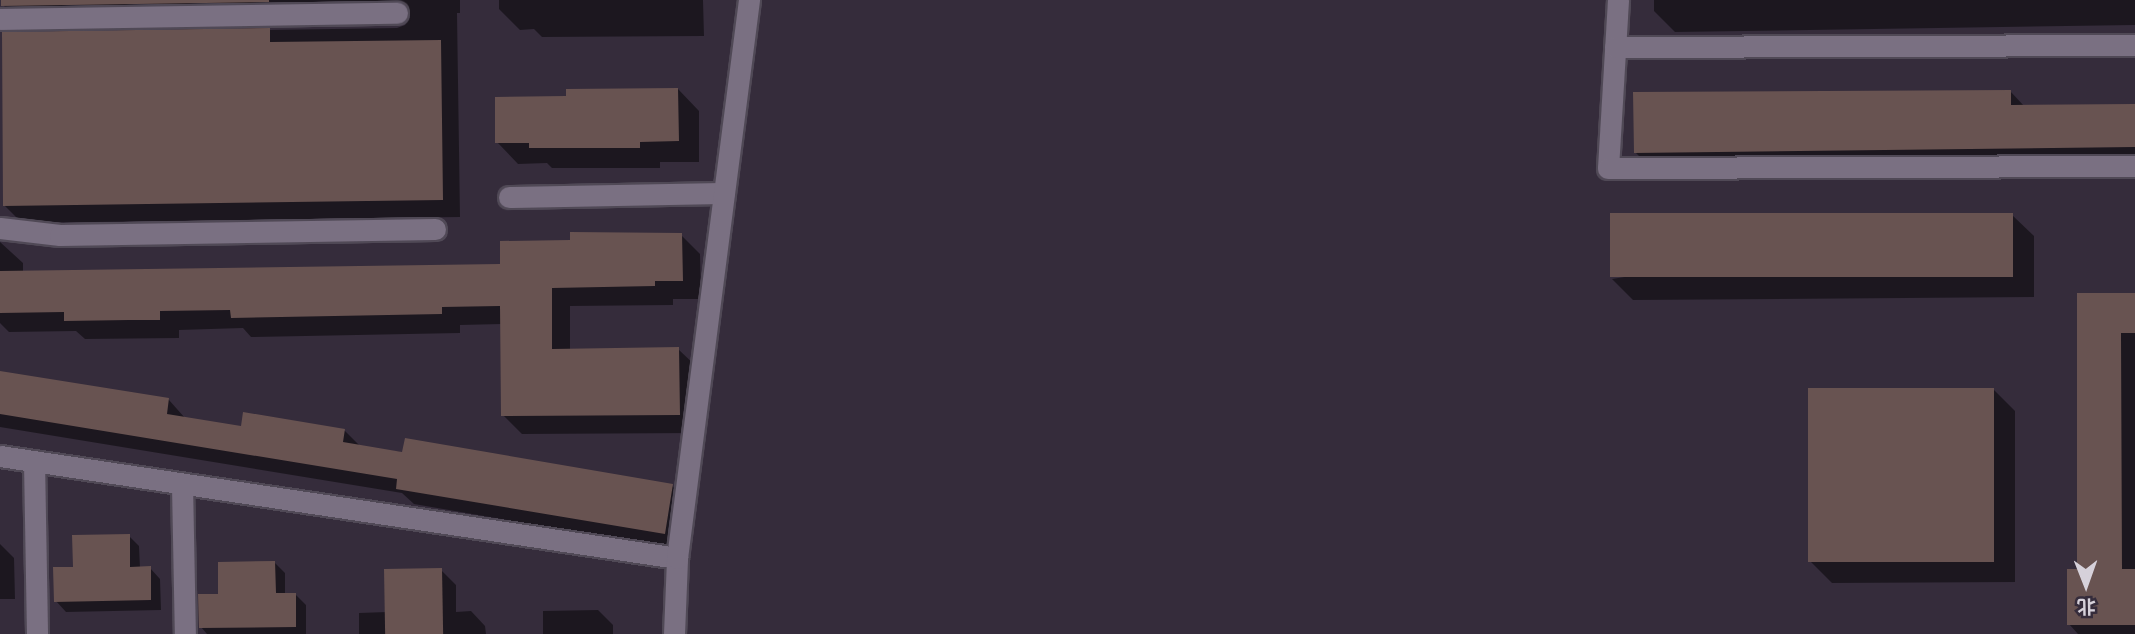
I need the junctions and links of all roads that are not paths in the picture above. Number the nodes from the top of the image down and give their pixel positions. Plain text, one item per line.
1 (748, 0) edge
2 (1618, 0) edge
3 (397, 13) dead end
4 (0, 19) edge
5 (2135, 45) edge
6 (1615, 47) junction
7 (2135, 166) edge
8 (724, 193) junction
9 (509, 197) dead end
10 (0, 228) edge
11 (435, 229) dead end
12 (0, 456) edge
13 (34, 461) junction
14 (182, 484) junction
15 (677, 558) junction
16 (37, 634) edge
17 (185, 634) edge
18 (674, 634) edge

1 - 8 street
2 - 6 street
3 - 4 street
5 - 6 street
6 - 7 street
8 - 9 street
8 - 15 street
10 - 11 street
12 - 13 street
13 - 14 street
13 - 16 street
14 - 15 street
14 - 17 street
15 - 18 street

